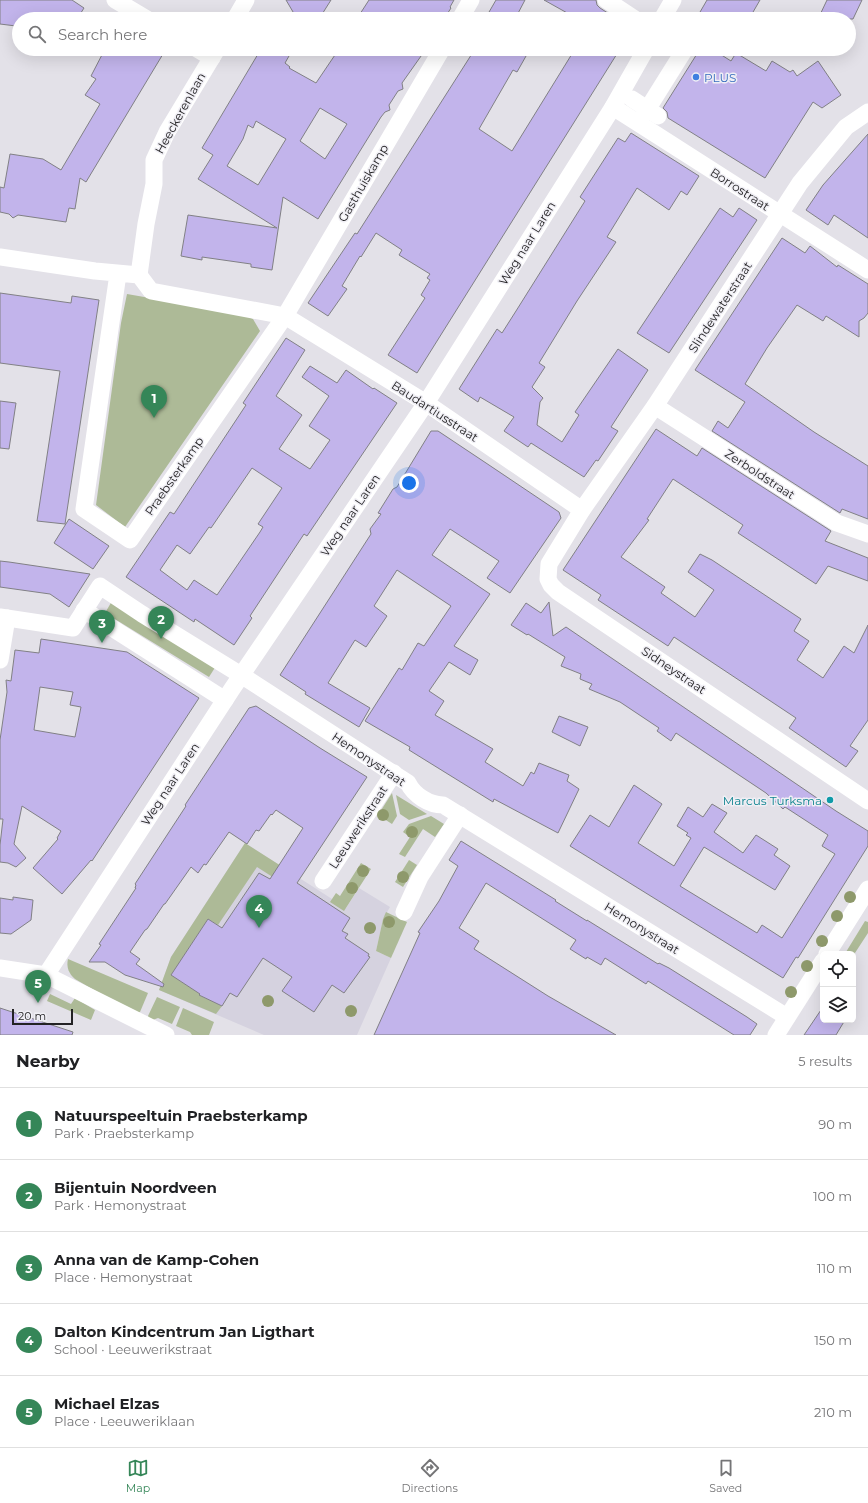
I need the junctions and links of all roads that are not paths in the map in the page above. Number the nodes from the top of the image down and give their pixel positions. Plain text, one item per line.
1 (115, 0) edge
2 (246, 0) edge
3 (471, 0) edge
4 (606, 0) edge
5 (673, 0) edge
6 (135, 12) edge
7 (239, 12) edge
8 (464, 12) edge
9 (624, 12) edge
10 (666, 12) edge
11 (214, 56) edge
12 (438, 56) edge
13 (642, 56) edge
14 (682, 56) edge
15 (632, 99) dead end
16 (613, 107) junction
17 (868, 112) edge
18 (781, 215) junction
19 (0, 257) edge
20 (868, 270) edge
21 (118, 274) junction
22 (139, 275) junction
23 (285, 316) junction
24 (426, 403) junction
25 (655, 406) junction
26 (582, 510) junction
27 (868, 534) edge
28 (84, 610) junction
29 (4, 618) edge
30 (0, 660) edge
31 (241, 675) junction
32 (225, 700) junction
33 (394, 773) junction
34 (868, 801) edge
35 (460, 815) junction
36 (323, 881) dead end
37 (868, 888) edge
38 (404, 912) dead end
39 (829, 951) edge
40 (820, 966) edge
41 (0, 968) edge
42 (46, 975) junction
43 (787, 1017) junction
44 (166, 1035) edge
45 (776, 1035) edge

1 - 6 street
2 - 7 street
3 - 8 street
4 - 9 street
5 - 10 street
11 - 22 street, Heeckerenlaan
12 - 23 street, Gasthuiskamp
13 - 16 street, Weg naar Laren
14 - 15 street
16 - 18 street, Borrostraat
16 - 24 street, Weg naar Laren
17 - 18 street, Slindewaterstraat
18 - 20 street, Borrostraat
18 - 25 street, Slindewaterstraat
19 - 21 street
21 - 22 street
21 - 23 street, Praebsterkamp
22 - 23 street
23 - 24 street, Baudartiusstraat
24 - 26 street, Baudartiusstraat
24 - 31 street, Weg naar Laren
25 - 26 street, Slindewaterstraat
25 - 27 street, Zerboldstraat
26 - 34 street, Sidneystraat
28 - 29 street, Hemonystraat
28 - 31 street, Hemonystraat
28 - 32 street
29 - 30 street
31 - 32 street, Weg naar Laren
31 - 33 street, Hemonystraat
32 - 42 street, Weg naar Laren
33 - 35 street, Hemonystraat
33 - 36 street, Leeuwerikstraat
35 - 38 street
35 - 43 street, Hemonystraat
37 - 39 street
40 - 43 street
41 - 42 street
42 - 44 street
43 - 45 street

